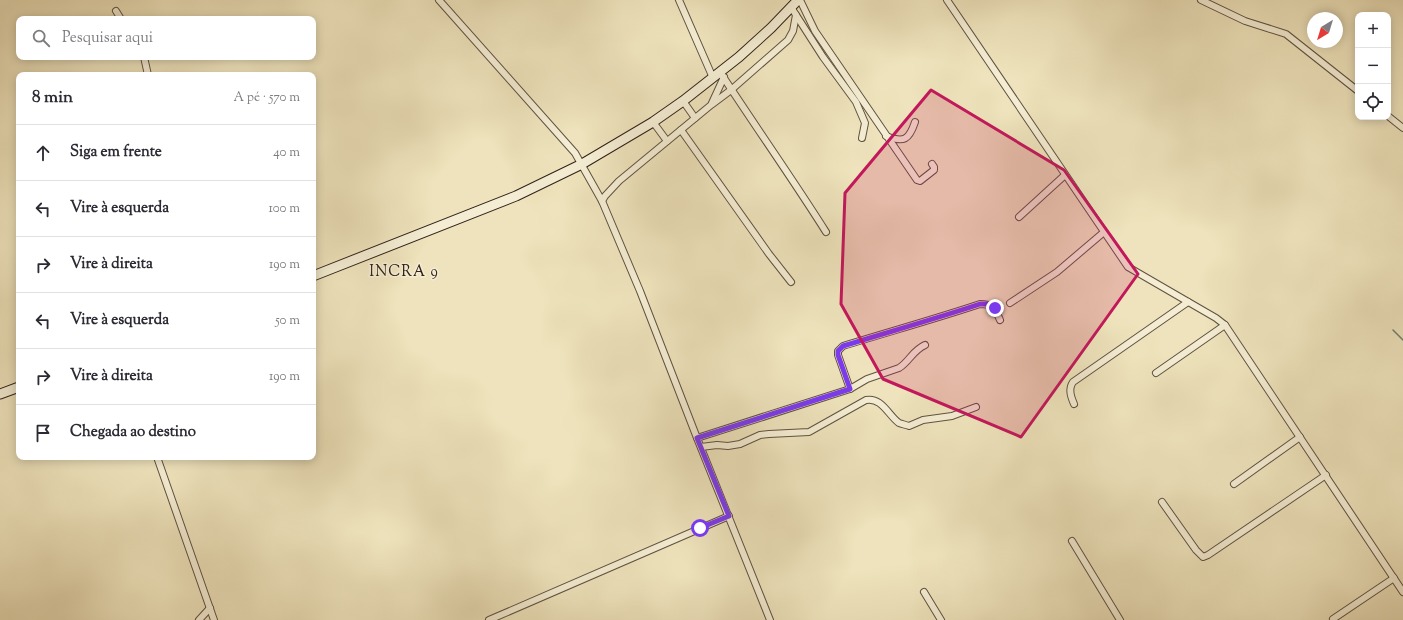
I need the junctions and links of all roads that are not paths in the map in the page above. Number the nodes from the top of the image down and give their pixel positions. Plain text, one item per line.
1 (439, 0) edge
2 (679, 0) edge
3 (799, 0) edge
4 (947, 0) edge
5 (1201, 0) edge
6 (116, 11) dead end
7 (793, 11) junction
8 (119, 16) edge
9 (145, 60) edge
10 (147, 72) edge
11 (722, 74) junction
12 (713, 78) junction
13 (1355, 89) edge
14 (731, 90) junction
15 (683, 101) junction
16 (711, 104) junction
17 (694, 118) junction
18 (1391, 118) edge
19 (653, 122) junction
20 (915, 122) dead end
21 (1403, 128) edge
22 (681, 130) junction
23 (886, 136) junction
24 (862, 138) dead end
25 (667, 141) junction
26 (582, 164) junction
27 (932, 164) dead end
28 (1065, 176) junction
29 (602, 201) junction
30 (1019, 217) dead end
31 (826, 232) dead end
32 (1104, 232) junction
33 (316, 275) edge
34 (791, 282) dead end
35 (1188, 302) junction
36 (1010, 303) dead end
37 (1000, 320) dead end
38 (1225, 325) junction
39 (925, 345) dead end
40 (1156, 373) dead end
41 (16, 388) edge
42 (850, 389) junction
43 (0, 394) edge
44 (1074, 404) dead end
45 (976, 407) dead end
46 (1300, 437) junction
47 (697, 438) junction
48 (701, 447) junction
49 (158, 460) edge
50 (1326, 475) junction
51 (1234, 484) dead end
52 (1162, 502) dead end
53 (729, 516) junction
54 (1072, 541) dead end
55 (1394, 578) junction
56 (924, 592) dead end
57 (1403, 592) edge
58 (210, 608) junction
59 (1333, 618) dead end
60 (199, 620) edge
61 (214, 620) edge
62 (489, 620) edge
63 (770, 620) edge
64 (941, 620) edge
65 (1120, 620) edge

1 - 26 street
2 - 12 street
3 - 7 main road
3 - 23 street
4 - 28 street
5 - 13 street
6 - 8 street
7 - 11 main road
7 - 14 street
7 - 24 street
9 - 10 street
11 - 12 main road
11 - 14 street
11 - 16 street
12 - 15 main road
14 - 16 street
14 - 31 street
15 - 17 street
15 - 19 main road
16 - 17 street
17 - 22 street
18 - 21 street
19 - 25 street
19 - 26 main road
20 - 23 street
22 - 25 street
22 - 34 street
23 - 27 street
25 - 29 street
26 - 29 street
26 - 33 main road
28 - 30 street
28 - 32 street
29 - 47 street
32 - 35 street
32 - 36 street
35 - 38 street
35 - 44 street
37 - 42 street
38 - 40 street
38 - 46 street
39 - 42 street
41 - 43 main road
42 - 47 street
45 - 48 street
46 - 50 street
46 - 51 street
47 - 48 street
48 - 53 street
49 - 58 street
50 - 52 street
50 - 55 street
53 - 62 street
53 - 63 street
54 - 65 street
55 - 57 street
55 - 59 street
56 - 64 street
58 - 60 street
58 - 61 street

